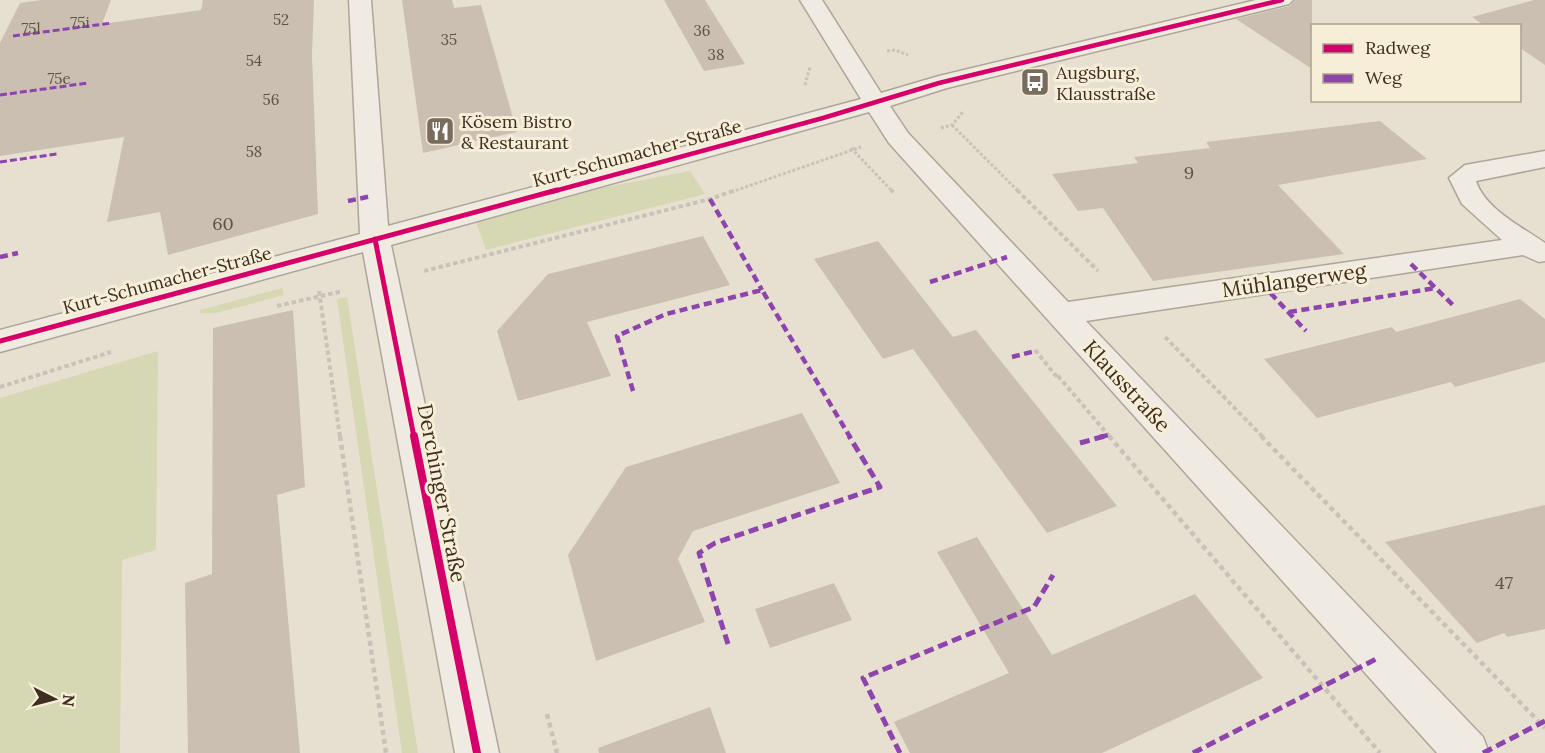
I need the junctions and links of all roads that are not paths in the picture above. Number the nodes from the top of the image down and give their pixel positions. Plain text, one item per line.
1 (360, 0) edge
2 (811, 0) edge
3 (1282, 0) edge
4 (875, 102) junction
5 (1545, 159) edge
6 (375, 239) junction
7 (1537, 252) edge
8 (1060, 314) junction
9 (0, 341) edge
10 (477, 753) edge
11 (1467, 753) edge

1 - 6 street, Derchinger Straße
2 - 4 street, Klausstraße
3 - 4 street, Kurt-Schumacher-Straße
4 - 6 street, Kurt-Schumacher-Straße
4 - 8 street, Klausstraße
5 - 7 street, Mühlangerweg
6 - 9 street, Kurt-Schumacher-Straße
6 - 10 street, Derchinger Straße
7 - 8 street, Mühlangerweg
8 - 11 street, Klausstraße

